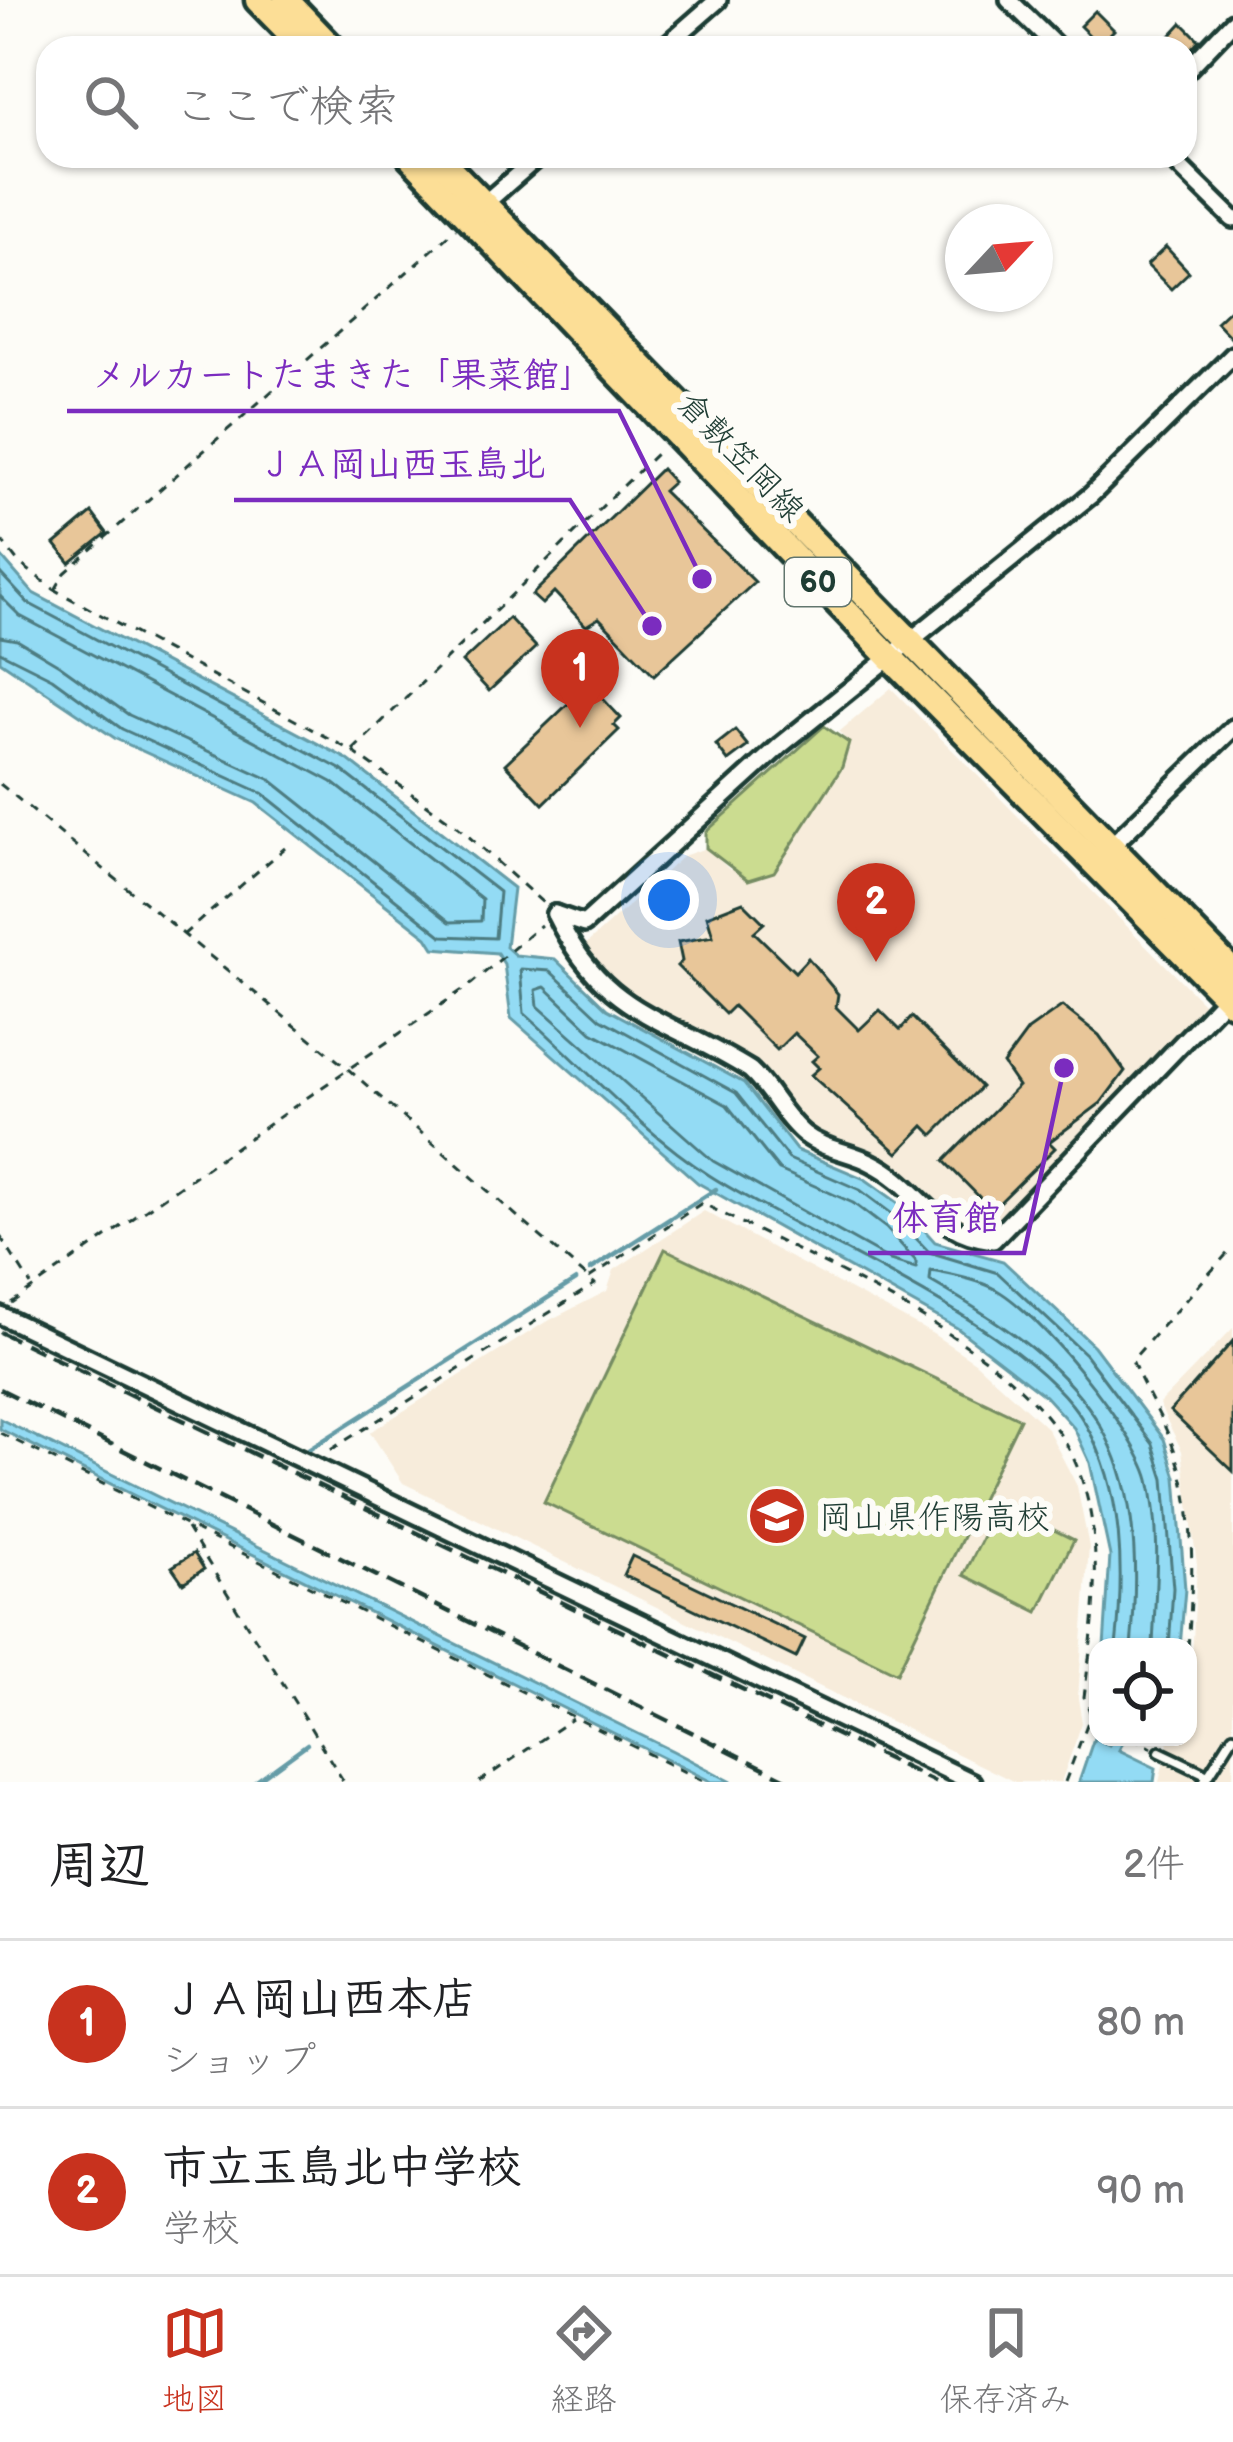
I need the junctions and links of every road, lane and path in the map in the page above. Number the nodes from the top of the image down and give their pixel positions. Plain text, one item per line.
1 (258, 0) edge
2 (286, 0) edge
3 (718, 0) edge
4 (1009, 0) edge
5 (1233, 22) edge
6 (293, 36) edge
7 (320, 36) edge
8 (677, 36) edge
9 (1046, 36) edge
10 (1197, 60) edge
11 (425, 168) edge
12 (446, 168) edge
13 (525, 168) edge
14 (1181, 168) edge
15 (477, 211) junction
16 (1233, 219) edge
17 (1233, 355) edge
18 (676, 434) junction
19 (0, 539) edge
20 (55, 590) junction
21 (898, 649) junction
22 (1233, 728) edge
23 (352, 751) junction
24 (0, 784) edge
25 (285, 848) dead end
26 (1102, 855) junction
27 (555, 914) junction
28 (183, 935) junction
29 (1231, 990) edge
30 (347, 1069) junction
31 (0, 1236) edge
32 (1233, 1247) edge
33 (589, 1278) junction
34 (33, 1288) junction
35 (0, 1313) edge
36 (0, 1433) edge
37 (308, 1463) junction
38 (186, 1526) junction
39 (1188, 1638) edge
40 (1089, 1709) edge
41 (574, 1717) junction
42 (1089, 1719) edge
43 (1233, 1736) edge
44 (1160, 1752) dead end
45 (1206, 1778) edge
46 (344, 1782) edge
47 (478, 1782) edge
48 (705, 1782) edge
49 (972, 1782) edge
50 (1065, 1782) edge

1 - 6 main road
2 - 7 main road
3 - 8 street
4 - 9 street
5 - 10 street
11 - 15 main road, 倉敷笠岡線 / 60
12 - 15 main road, 倉敷笠岡線 / 60
13 - 15 street
14 - 16 street
15 - 18 main road, 倉敷笠岡線 / 60
15 - 20 path
15 - 21 main road, 倉敷笠岡線 / 60
17 - 21 street
18 - 21 main road, 倉敷笠岡線 / 60
18 - 23 path
19 - 20 path
20 - 23 path
21 - 26 main road, 倉敷笠岡線 / 60
21 - 27 street
22 - 26 street
23 - 27 path
24 - 28 path
25 - 28 path
26 - 29 main road, 倉敷笠岡線 / 60
27 - 29 street
27 - 30 path
28 - 30 path
30 - 33 path
30 - 34 path
31 - 34 path
32 - 39 path
33 - 37 path
33 - 40 path
34 - 35 path
35 - 37 street
36 - 38 path
37 - 49 street
38 - 41 path
38 - 46 path
41 - 47 path
41 - 48 path
42 - 50 path
43 - 45 lane
44 - 45 lane

